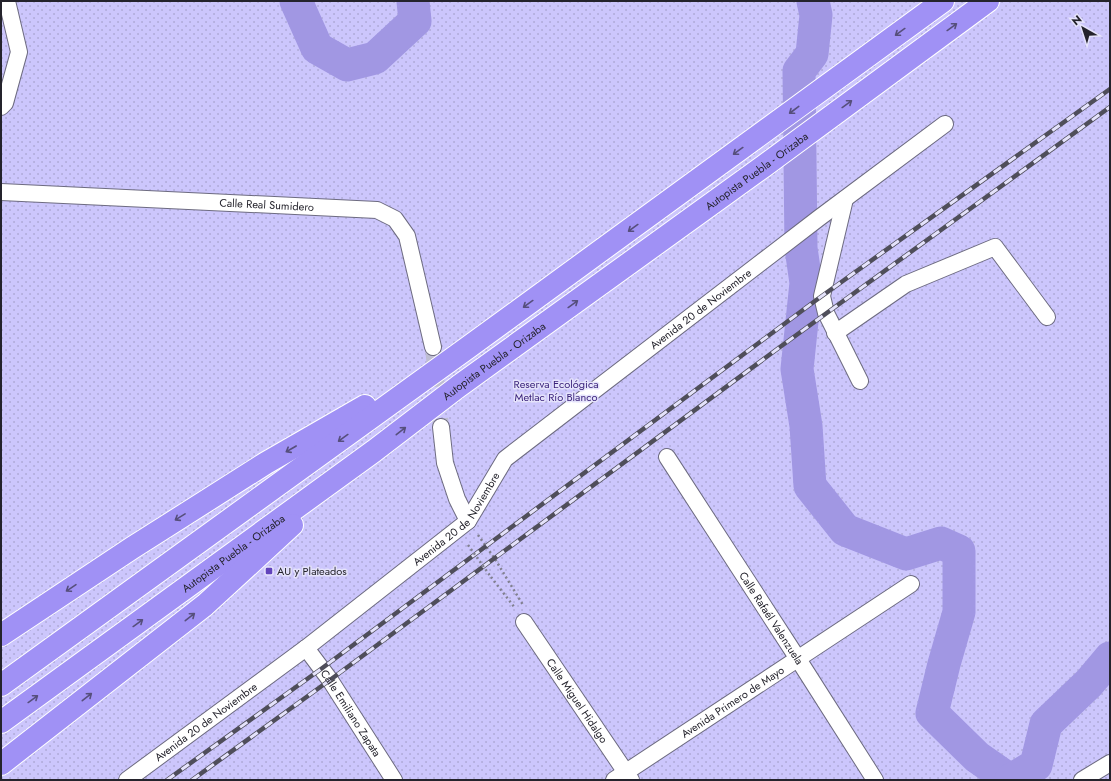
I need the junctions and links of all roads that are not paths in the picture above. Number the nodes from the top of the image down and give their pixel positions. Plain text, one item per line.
1 (8, 1) edge
2 (943, 1) edge
3 (988, 1) edge
4 (1, 107) edge
5 (945, 124) dead end
6 (1, 192) edge
7 (845, 199) junction
8 (1047, 317) dead end
9 (835, 333) junction
10 (470, 346) junction
11 (433, 347) tunnel mouth
12 (860, 381) dead end
13 (441, 427) tunnel mouth
14 (374, 451) junction
15 (667, 457) dead end
16 (468, 521) junction
17 (911, 584) dead end
18 (524, 622) road end
19 (1, 635) edge
20 (306, 648) junction
21 (798, 659) junction
22 (1, 686) edge
23 (1, 722) edge
24 (1, 764) edge
25 (1108, 768) edge
26 (624, 777) edge
27 (127, 780) edge
28 (394, 780) edge
29 (875, 780) edge
30 (1082, 780) edge

1 - 4 street
2 -> 10 highway
14 -> 3 highway, Autopista Puebla - Orizaba
5 - 7 street, Avenida 20 de Noviembre
6 - 11 street, Calle Real Sumidero
7 - 9 street
7 - 16 street, Avenida 20 de Noviembre
8 - 9 street
9 - 12 street
10 -> 19 highway
10 -> 22 highway
13 - 16 street
23 -> 14 highway, Autopista Puebla - Orizaba
24 -> 14 highway
15 - 21 street, Calle Rafaél Valenzuela
16 - 20 street, Avenida 20 de Noviembre
17 - 21 street, Avenida Primero de Mayo
18 - 26 street, Calle Miguel Hidalgo
20 - 27 street, Avenida 20 de Noviembre
20 - 28 street, Calle Emiliano Zapata
21 - 26 street, Avenida Primero de Mayo
21 - 29 street, Calle Rafaél Valenzuela
25 - 30 street

